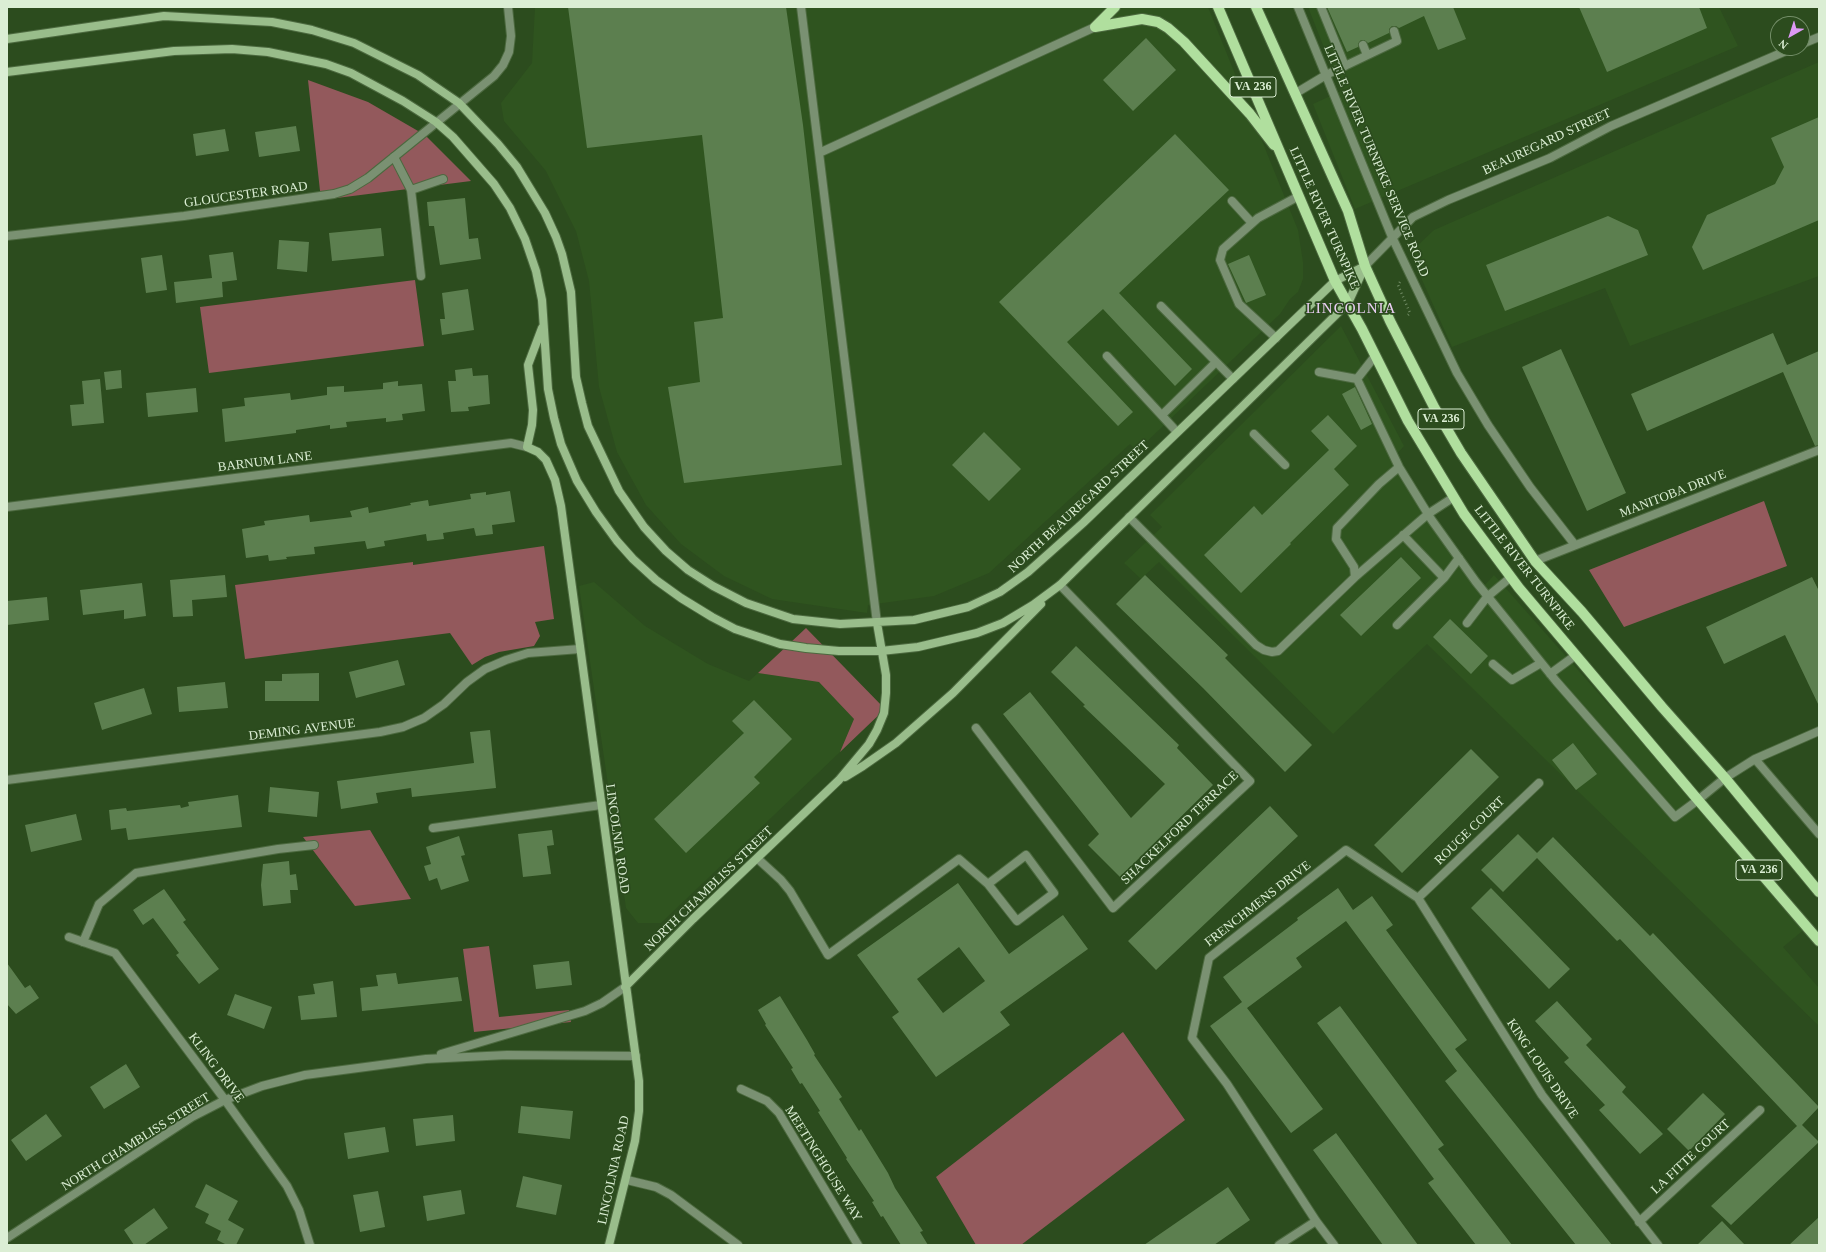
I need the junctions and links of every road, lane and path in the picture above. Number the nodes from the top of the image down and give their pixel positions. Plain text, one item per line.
1 (508, 7) edge
2 (801, 7) edge
3 (1116, 7) edge
4 (1218, 7) edge
5 (1256, 7) edge
6 (1298, 7) edge
7 (1321, 7) edge
8 (1095, 27) junction
9 (1394, 30) dead end
10 (7, 39) edge
11 (1363, 45) dead end
12 (1367, 55) junction
13 (1774, 56) edge
14 (1345, 66) junction
15 (7, 72) edge
16 (1326, 75) junction
17 (1296, 93) junction
18 (459, 103) junction
19 (436, 122) junction
20 (819, 153) junction
21 (1282, 154) junction
22 (394, 157) junction
23 (443, 179) dead end
24 (411, 190) junction
25 (1299, 196) junction
26 (1232, 201) dead end
27 (1252, 224) junction
28 (7, 236) edge
29 (1392, 237) junction
30 (1365, 266) junction
31 (421, 276) dead end
32 (1335, 281) junction
33 (1400, 282) dead end
34 (1348, 303) junction
35 (1161, 306) dead end
36 (1408, 315) dead end
37 (543, 328) junction
38 (1276, 338) junction
39 (1107, 356) dead end
40 (1375, 356) junction
41 (1216, 362) junction
42 (1318, 372) dead end
43 (1233, 379) junction
44 (1357, 379) junction
45 (1162, 415) junction
46 (1178, 432) junction
47 (1254, 434) dead end
48 (526, 447) junction
49 (1819, 450) edge
50 (1285, 465) dead end
51 (1399, 467) junction
52 (1454, 497) junction
53 (7, 507) edge
54 (1428, 514) junction
55 (1129, 517) junction
56 (1403, 536) junction
57 (1575, 545) junction
58 (1459, 558) junction
59 (1535, 561) junction
60 (1355, 577) junction
61 (1511, 577) junction
62 (1444, 578) junction
63 (1060, 585) junction
64 (1488, 597) junction
65 (878, 623) junction
66 (1467, 623) dead end
67 (1397, 625) dead end
68 (580, 649) junction
69 (881, 651) junction
70 (1576, 655) junction
71 (1541, 663) junction
72 (1493, 664) dead end
73 (1550, 674) junction
74 (976, 728) dead end
75 (1819, 732) edge
76 (1755, 759) junction
77 (1725, 778) junction
78 (7, 780) edge
79 (839, 780) junction
80 (1539, 783) dead end
81 (1698, 800) junction
82 (601, 805) junction
83 (433, 828) dead end
84 (1819, 834) edge
85 (314, 845) dead end
86 (758, 859) junction
87 (988, 884) junction
88 (1819, 892) edge
89 (1418, 898) junction
90 (69, 937) dead end
91 (1819, 941) edge
92 (83, 942) junction
93 (625, 987) junction
94 (636, 1056) junction
95 (426, 1059) junction
96 (741, 1089) dead end
97 (225, 1100) junction
98 (1760, 1110) dead end
99 (627, 1180) junction
100 (1316, 1221) junction
101 (1639, 1222) junction
102 (7, 1238) edge
103 (310, 1245) edge
104 (609, 1245) edge
105 (738, 1245) edge
106 (858, 1245) edge
107 (1279, 1245) edge
108 (1334, 1245) edge
109 (1658, 1245) edge

1 - 18 street
2 - 20 street
3 - 8 main road
4 - 21 main road, LITTLE RIVER TURNPIKE / VA 236
5 - 17 main road, LITTLE RIVER TURNPIKE / VA 236
6 - 16 street, LITTLE RIVER TURNPIKE SERVICE ROAD
7 - 14 street
8 - 20 street
8 - 21 main road
9 - 12 street
10 - 18 main road, NORTH BEAUREGARD STREET
11 - 12 street
12 - 14 street
13 - 29 street, BEAUREGARD STREET
14 - 16 street
15 - 19 main road
16 - 17 street
16 - 29 street, LITTLE RIVER TURNPIKE SERVICE ROAD
17 - 30 main road, LITTLE RIVER TURNPIKE / VA 236
18 - 19 street, GLOUCESTER ROAD
18 - 65 main road, NORTH BEAUREGARD STREET
19 - 22 street, GLOUCESTER ROAD
19 - 37 main road
20 - 65 street
21 - 25 main road, LITTLE RIVER TURNPIKE / VA 236
22 - 24 street
22 - 28 street, GLOUCESTER ROAD
23 - 24 street
24 - 31 street
25 - 27 street
25 - 32 main road, LITTLE RIVER TURNPIKE / VA 236
26 - 27 street
27 - 38 street
29 - 30 street, BEAUREGARD STREET
29 - 57 street, LITTLE RIVER TURNPIKE SERVICE ROAD
30 - 32 main road, NORTH BEAUREGARD STREET
30 - 34 main road, BEAUREGARD STREET
30 - 59 main road, LITTLE RIVER TURNPIKE / VA 236
32 - 34 main road, LITTLE RIVER TURNPIKE / VA 236
32 - 38 main road, NORTH BEAUREGARD STREET
33 - 36 path
34 - 40 main road, LITTLE RIVER TURNPIKE / VA 236
34 - 55 main road
35 - 41 street
37 - 48 main road
37 - 69 main road
38 - 43 main road, NORTH BEAUREGARD STREET
39 - 45 street
40 - 44 street
40 - 52 main road, LITTLE RIVER TURNPIKE / VA 236
41 - 43 street
41 - 45 street
42 - 44 street
43 - 46 main road, NORTH BEAUREGARD STREET
44 - 51 street
45 - 46 street
46 - 65 main road, NORTH BEAUREGARD STREET
47 - 50 street
48 - 53 street, BARNUM LANE
48 - 68 main road, LINCOLNIA ROAD
49 - 57 street, MANITOBA DRIVE
51 - 54 street
51 - 60 street
52 - 54 street
52 - 61 main road, LITTLE RIVER TURNPIKE / VA 236
54 - 56 street
54 - 58 street
55 - 60 street
55 - 63 main road
56 - 60 street
56 - 62 street
57 - 59 street, MANITOBA DRIVE
58 - 62 street
58 - 64 street
59 - 77 main road, LITTLE RIVER TURNPIKE / VA 236
61 - 64 street
61 - 70 main road, LITTLE RIVER TURNPIKE / VA 236
62 - 67 street
63 - 69 main road
63 - 74 street, SHACKELFORD TERRACE
63 - 79 main road
64 - 66 street
64 - 71 street
65 - 69 main road, NORTH CHAMBLISS STREET
68 - 78 street, DEMING AVENUE
68 - 82 main road, LINCOLNIA ROAD
69 - 79 main road, NORTH CHAMBLISS STREET
70 - 73 street
70 - 81 main road, LITTLE RIVER TURNPIKE / VA 236
71 - 72 street
71 - 73 street
73 - 81 street
75 - 76 street
76 - 77 street
76 - 84 street
77 - 81 street
77 - 88 main road, LITTLE RIVER TURNPIKE / VA 236
79 - 86 main road, NORTH CHAMBLISS STREET
80 - 89 street, ROUGE COURT
81 - 91 main road, LITTLE RIVER TURNPIKE / VA 236
82 - 83 street
82 - 93 main road, LINCOLNIA ROAD
85 - 92 street
86 - 87 street
86 - 93 main road, NORTH CHAMBLISS STREET
87 - 87 street
89 - 100 street, FRENCHMENS DRIVE
89 - 101 street, KING LOUIS DRIVE
90 - 92 street, KLING DRIVE
92 - 97 street, KLING DRIVE
93 - 94 main road, LINCOLNIA ROAD
93 - 95 street, NORTH CHAMBLISS STREET
94 - 95 street, NORTH CHAMBLISS STREET
94 - 99 main road, LINCOLNIA ROAD
95 - 97 street, NORTH CHAMBLISS STREET
96 - 106 street, MEETINGHOUSE WAY
97 - 102 street, NORTH CHAMBLISS STREET
97 - 103 street, KLING DRIVE
98 - 101 street, LA FITTE COURT
99 - 104 main road, LINCOLNIA ROAD
99 - 105 street
100 - 107 street
100 - 108 street, FRENCHMENS DRIVE
101 - 109 street, KING LOUIS DRIVE

